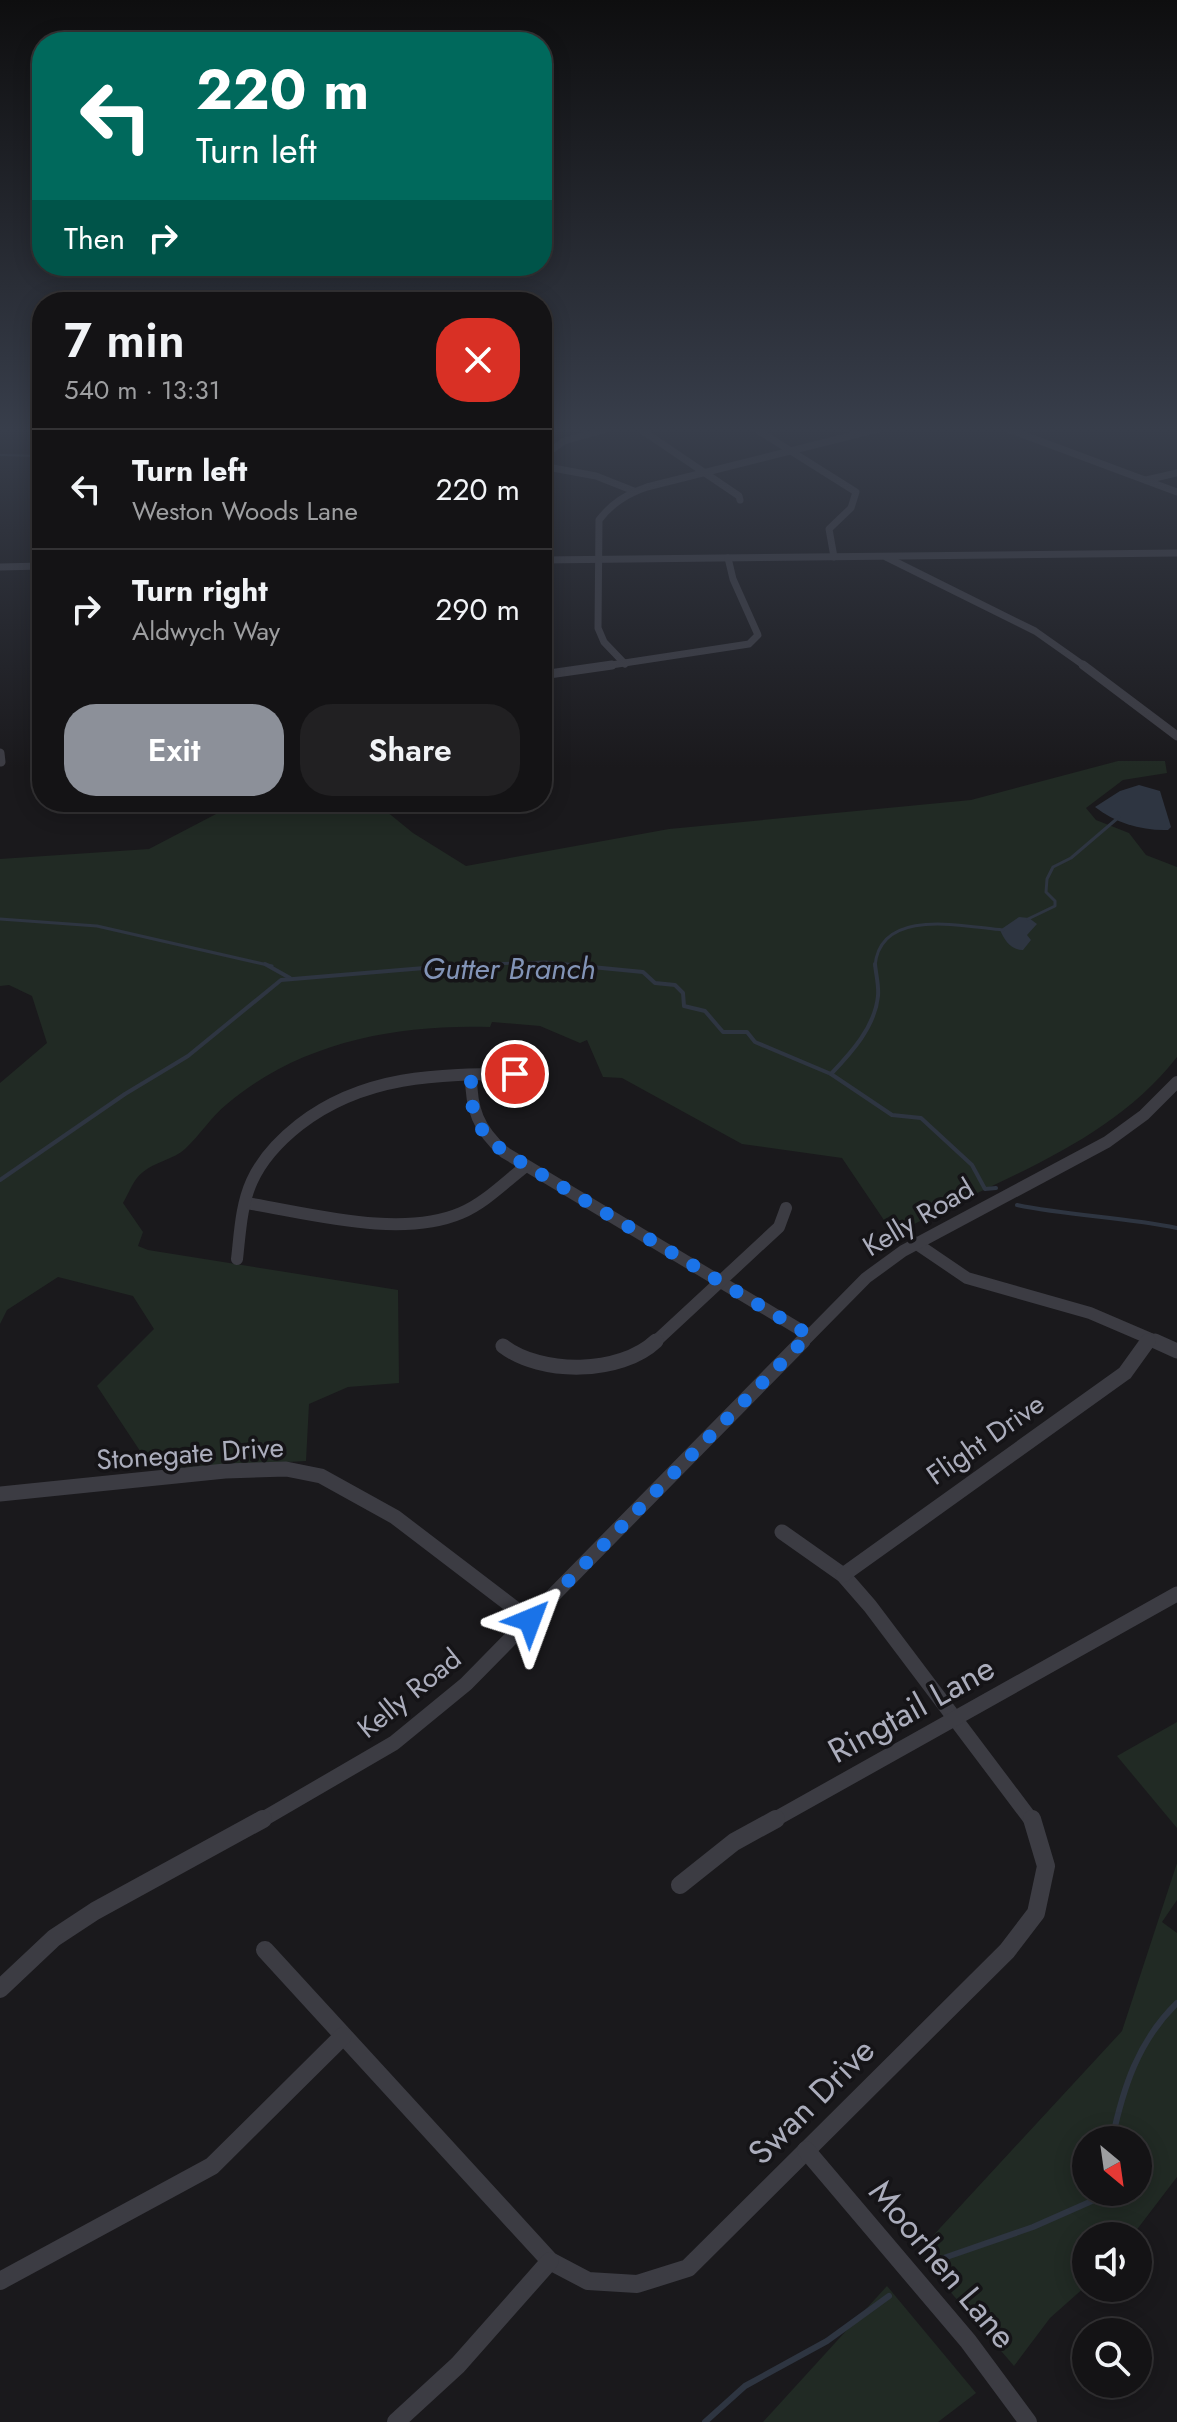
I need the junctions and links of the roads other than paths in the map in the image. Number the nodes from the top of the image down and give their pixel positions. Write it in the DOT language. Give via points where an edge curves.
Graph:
graph roads {
  1 [pos="599,542"];
  2 [pos="831,542"];
  3 [pos="1177,553"];
  4 [pos="834,557"];
  5 [pos="886,557"];
  6 [pos="728,558"];
  7 [pos="552,560"];
  8 [pos="599,560"];
  9 [pos="32,566"];
  10 [pos="0,567"];
  11 [pos="625,664"];
  12 [pos="552,674"];
  13 [pos="1176,734"];
  14 [pos="0,753"];
  15 [pos="1,762"];
  16 [pos="515,1074"];
  17 [pos="471,1075"];
  18 [pos="1177,1082"];
  19 [pos="526,1166"];
  20 [pos="246,1203"];
  21 [pos="786,1208"];
  22 [pos="914,1242"];
  23 [pos="237,1259"];
  24 [pos="721,1282"];
  25 [pos="809,1335"];
  26 [pos="1150,1339"];
  27 [pos="503,1346"];
  28 [pos="1177,1351"];
  29 [pos="0,1494"];
  30 [pos="782,1532"];
  31 [pos="843,1575"];
  32 [pos="1177,1594"];
  33 [pos="530,1620"];
  34 [pos="957,1717"];
  35 [pos="680,1885"];
  36 [pos="265,1950"];
  37 [pos="0,1989"];
  38 [pos="343,2036"];
  39 [pos="806,2150"];
  40 [pos="550,2261"];
  41 [pos="0,2281"];
  42 [pos="396,2422"];
  43 [pos="1028,2422"];
  1 -- 8 [label="street"];
  2 -- 4 [label="street"];
  3 -- 5 [label="street"];
  4 -- 5 [label="street"];
  4 -- 6 [label="street"];
  5 -- 13 [label="street" via="1035,631"];
  6 -- 8 [label="street"];
  6 -- 11 [label="street" via="756,630 755,641"];
  7 -- 8 [label="street"];
  8 -- 11 [label="street" via="598,628"];
  9 -- 10 [label="street"];
  11 -- 12 [label="street"];
  14 -- 15 [label="street"];
  16 -- 17 [label="street"];
  17 -- 19 [label="street" via="471,1106 482,1133"];
  17 -- 20 [label="street" via="422,1076 377,1086 331,1105 288,1134 257,1171"];
  18 -- 22 [label="street, Kelly Road" via="1148,1113 1095,1150"];
  19 -- 20 [label="street" via="460,1214 423,1224"];
  19 -- 24 [label="street"];
  20 -- 23 [label="street"];
  21 -- 24 [label="street" via="779,1227"];
  22 -- 25 [label="street, Kelly Road" via="866,1278"];
  22 -- 26 [label="street" via="967,1278 1090,1313"];
  24 -- 25 [label="street"];
  24 -- 27 [label="street" via="647,1350 614,1365 579,1367 519,1358"];
  25 -- 33 [label="street, Kelly Road"];
  26 -- 28 [label="street"];
  26 -- 31 [label="street, Flight Drive" via="1125,1373"];
  29 -- 33 [label="street, Stonegate Drive" via="260,1468 305,1472 368,1498"];
  30 -- 31 [label="street, Swan Drive"];
  31 -- 34 [label="street, Swan Drive"];
  32 -- 34 [label="street, Ringtail Lane"];
  33 -- 37 [label="street, Kelly Road" via="466,1684 394,1743 95,1911 54,1938"];
  34 -- 35 [label="street, Ringtail Lane" via="734,1842"];
  34 -- 39 [label="street, Swan Drive" via="1031,1816 1046,1866 1036,1913 1007,1951"];
  36 -- 38 [label="street, Swan Drive"];
  38 -- 40 [label="street, Swan Drive"];
  38 -- 41 [label="street" via="212,2166"];
  39 -- 40 [label="street, Swan Drive" via="688,2268 625,2284 588,2281"];
  39 -- 43 [label="street, Moorhen Lane" via="968,2341"];
  40 -- 42 [label="street" via="443,2382"];
}
